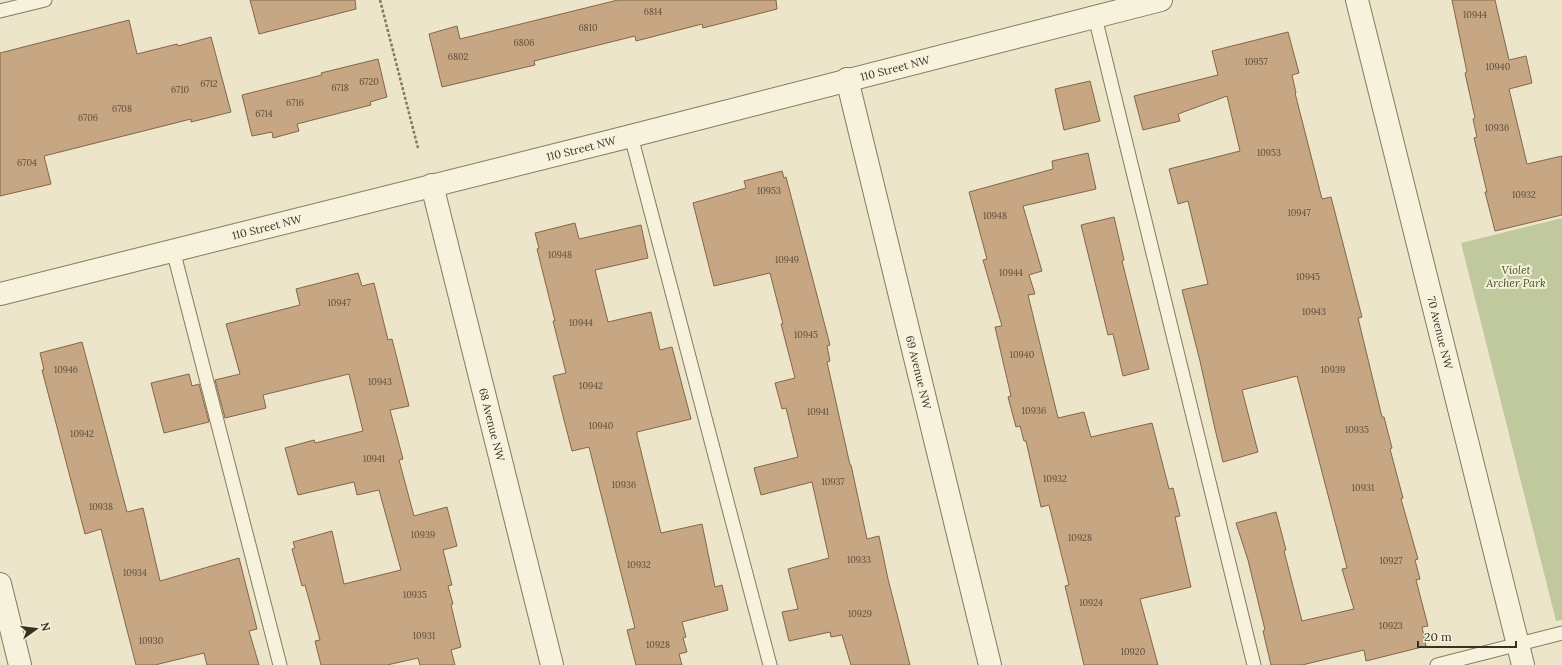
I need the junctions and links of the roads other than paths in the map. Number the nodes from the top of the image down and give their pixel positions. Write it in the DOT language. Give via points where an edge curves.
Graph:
graph roads {
  1 [pos="45,0"];
  2 [pos="1161,0"];
  3 [pos="1357,0"];
  4 [pos="0,11"];
  5 [pos="1095,17"];
  6 [pos="847,79"];
  7 [pos="631,136"];
  8 [pos="432,185"];
  9 [pos="173,250"];
  10 [pos="0,294"];
  11 [pos="0,584"];
  12 [pos="1562,633"];
  13 [pos="1518,644"];
  14 [pos="20,665"];
  15 [pos="280,665"];
  16 [pos="552,665"];
  17 [pos="770,665"];
  18 [pos="990,665"];
  19 [pos="1254,665"];
  20 [pos="1437,665"];
  21 [pos="1523,665"];
  1 -- 4 [label="lane"];
  2 -- 5 [label="street, 110 Street NW"];
  3 -- 13 [label="street, 70 Avenue NW"];
  5 -- 6 [label="street, 110 Street NW"];
  5 -- 19 [label="lane"];
  6 -- 7 [label="street, 110 Street NW"];
  6 -- 18 [label="street, 69 Avenue NW"];
  7 -- 8 [label="street, 110 Street NW"];
  7 -- 17 [label="lane"];
  8 -- 9 [label="street, 110 Street NW"];
  8 -- 16 [label="street, 68 Avenue NW"];
  9 -- 10 [label="street, 110 Street NW"];
  9 -- 15 [label="lane"];
  11 -- 14 [label="street"];
  12 -- 13 [label="lane"];
  13 -- 20 [label="lane"];
  13 -- 21 [label="street, 70 Avenue NW"];
}
